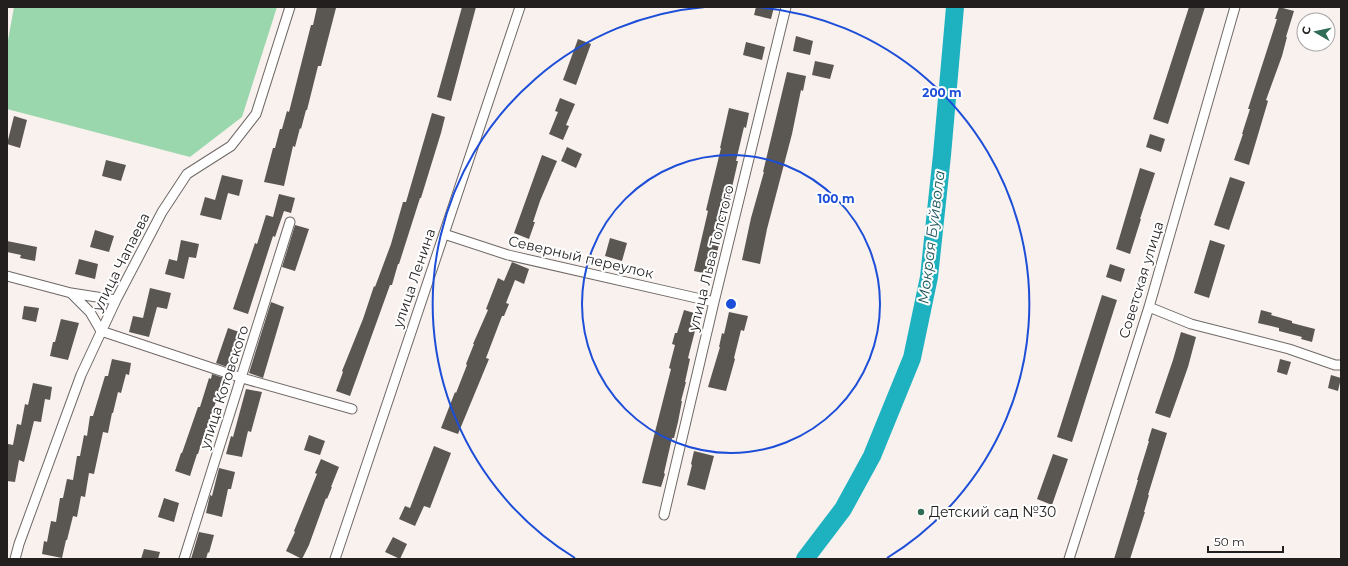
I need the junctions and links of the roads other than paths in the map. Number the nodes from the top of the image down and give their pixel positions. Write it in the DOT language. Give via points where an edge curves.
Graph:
graph roads {
  1 [pos="290,7"];
  2 [pos="520,7"];
  3 [pos="786,7"];
  4 [pos="1235,7"];
  5 [pos="290,222"];
  6 [pos="444,234"];
  7 [pos="7,276"];
  8 [pos="71,293"];
  9 [pos="116,300"];
  10 [pos="714,302"];
  11 [pos="1149,307"];
  12 [pos="101,331"];
  13 [pos="1341,365"];
  14 [pos="242,378"];
  15 [pos="352,409"];
  16 [pos="664,515"];
  17 [pos="15,559"];
  18 [pos="184,559"];
  19 [pos="335,559"];
  20 [pos="1069,559"];
  1 -- 9 [label="street, улица Чапаева" via="256,114 231,146 187,174 162,212"];
  2 -- 6 [label="street, улица Ленина"];
  3 -- 10 [label="street, улица Льва Толстого"];
  4 -- 11 [label="street, Советская улица"];
  5 -- 14 [label="street, улица Котовского"];
  6 -- 10 [label="street, Северный переулок" via="508,255"];
  6 -- 19 [label="street, улица Ленина"];
  7 -- 8 [label="street"];
  8 -- 9 [label="street"];
  8 -- 12 [label="street" via="90,312"];
  9 -- 12 [label="street, улица Чапаева"];
  10 -- 16 [label="street, улица Льва Толстого"];
  11 -- 13 [label="street" via="1191,324"];
  11 -- 20 [label="street, Советская улица"];
  12 -- 14 [label="street"];
  12 -- 17 [label="street, улица Чапаева" via="81,375"];
  14 -- 15 [label="street"];
  14 -- 18 [label="street, улица Котовского"];
}
